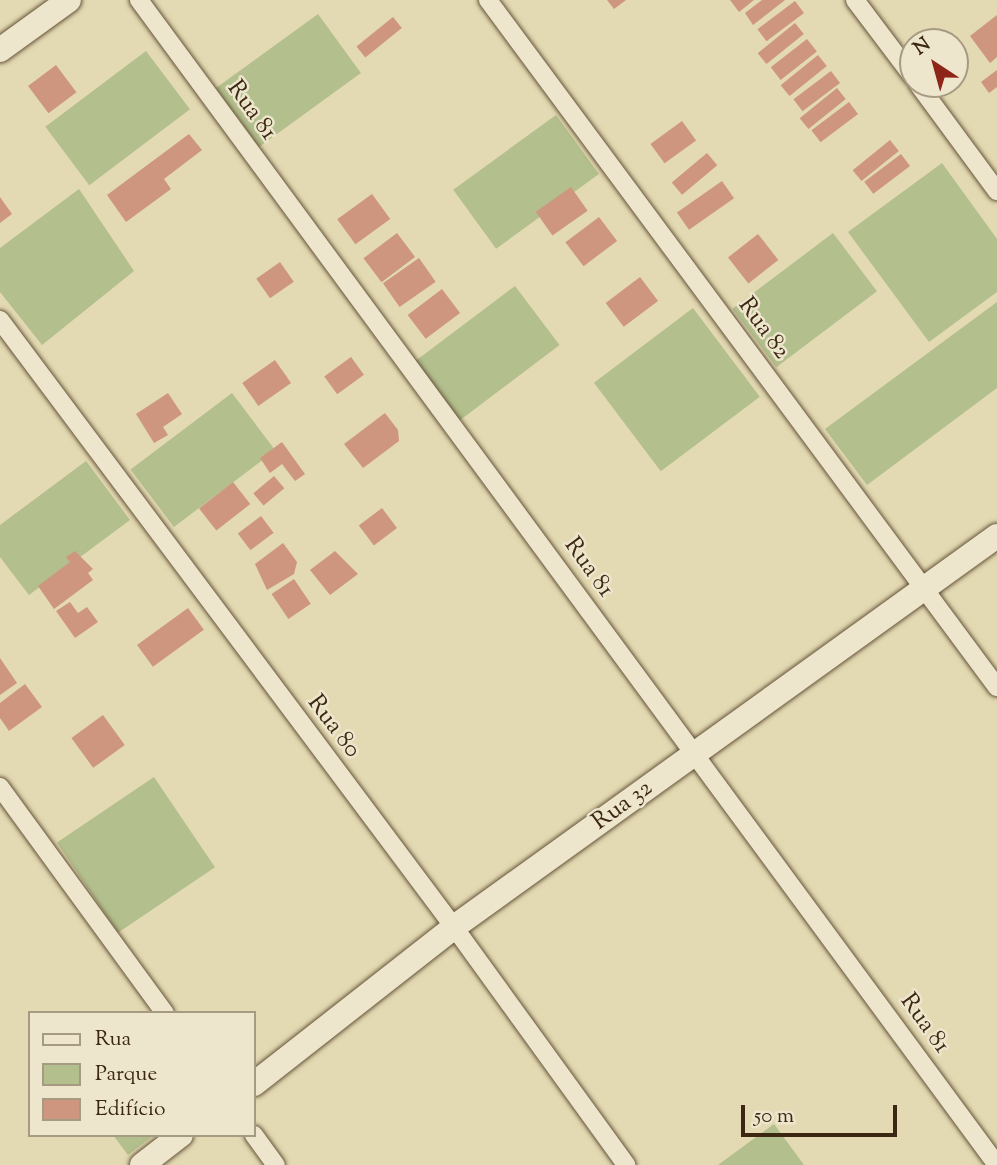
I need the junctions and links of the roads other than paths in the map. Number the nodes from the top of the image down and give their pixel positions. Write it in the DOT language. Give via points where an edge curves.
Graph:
graph roads {
  1 [pos="69,0"];
  2 [pos="139,0"];
  3 [pos="488,0"];
  4 [pos="855,0"];
  5 [pos="0,50"];
  6 [pos="899,58"];
  7 [pos="928,98"];
  8 [pos="997,191"];
  9 [pos="0,320"];
  10 [pos="997,536"];
  11 [pos="923,588"];
  12 [pos="997,687"];
  13 [pos="694,754"];
  14 [pos="0,787"];
  15 [pos="454,927"];
  16 [pos="163,1011"];
  17 [pos="256,1082"];
  18 [pos="178,1137"];
  19 [pos="255,1137"];
  20 [pos="142,1165"];
  21 [pos="276,1165"];
  22 [pos="625,1165"];
  23 [pos="997,1165"];
  1 -- 5 [label="main road"];
  2 -- 13 [label="street, Rua 81"];
  3 -- 11 [label="street, Rua 82"];
  4 -- 6 [label="street"];
  7 -- 8 [label="street"];
  9 -- 15 [label="street, Rua 80"];
  10 -- 11 [label="main road, Rua 32"];
  11 -- 12 [label="street, Rua 82"];
  11 -- 13 [label="main road, Rua 32"];
  13 -- 15 [label="main road, Rua 32"];
  13 -- 23 [label="street, Rua 81"];
  14 -- 16 [label="street"];
  15 -- 17 [label="main road, Rua 32"];
  15 -- 22 [label="street, Rua 80"];
  18 -- 20 [label="main road"];
  19 -- 21 [label="street"];
}
